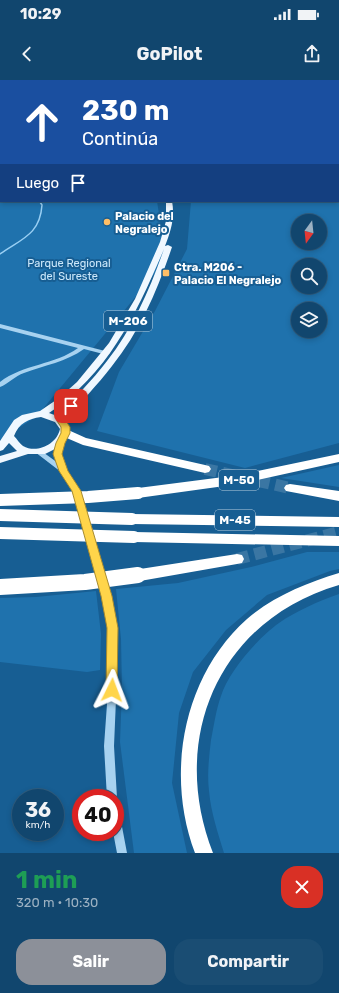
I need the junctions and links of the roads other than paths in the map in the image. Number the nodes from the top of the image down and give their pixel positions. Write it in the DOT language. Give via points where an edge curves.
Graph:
graph roads {
  1 [pos="169,202"];
  2 [pos="176,202"];
  3 [pos="0,326"];
  4 [pos="82,347"];
  5 [pos="106,354"];
  6 [pos="0,385"];
  7 [pos="42,414"];
  8 [pos="62,421"];
  9 [pos="9,437"];
  10 [pos="63,438"];
  11 [pos="0,448"];
  12 [pos="27,451"];
  13 [pos="38,452"];
  14 [pos="339,458"];
  15 [pos="0,460"];
  16 [pos="205,469"];
  17 [pos="64,471"];
  18 [pos="290,488"];
  19 [pos="339,496"];
  20 [pos="0,500"];
  21 [pos="0,515"];
  22 [pos="339,522"];
  23 [pos="0,533"];
  24 [pos="339,541"];
  25 [pos="237,559"];
  26 [pos="339,579"];
  27 [pos="0,587"];
  28 [pos="111,789"];
  29 [pos="120,841"];
  30 [pos="122,853"];
  31 [pos="204,853"];
  1 -- 5 [label="main road, M-206" via="168,225 149,280 132,315"];
  2 -- 8 [label="main road, M-206" via="175,225 160,272 138,320 116,356 71,406"];
  3 -- 4 [label="street"];
  4 -- 5 [label="street"];
  4 -- 6 [label="street" via="74,356 20,371"];
  5 -- 7 [label="main road, M-206" via="86,378"];
  7 -- 8 [label="main road" via="54,416"];
  7 -- 9 [label="main road, M-206" via="19,420"];
  8 -- 10 [label="main road" via="66,427"];
  9 -- 11 [label="main road, M-206"];
  9 -- 12 [label="main road" via="13,445"];
  10 -- 13 [label="main road" via="50,449"];
  10 -- 16 [label="highway"];
  10 -- 17 [label="street" via="58,454"];
  12 -- 13 [label="main road"];
  12 -- 15 [label="main road"];
  13 -- 17 [label="street"];
  14 -- 20 [label="highway, M-50, bridge" via="268,475 213,484 88,497"];
  17 -- 28 [label="street" via="76,491 86,520 112,628 108,746"];
  18 -- 19 [label="highway"];
  21 -- 22 [label="highway, M-45, bridge"];
  23 -- 24 [label="highway, M-45, bridge"];
  25 -- 27 [label="highway, bridge" via="85,582"];
  26 -- 31 [label="highway" via="310,588 276,605 234,641 210,677 200,699 192,729 188,762 195,827"];
  29 -- 30 [label="street"];
}
